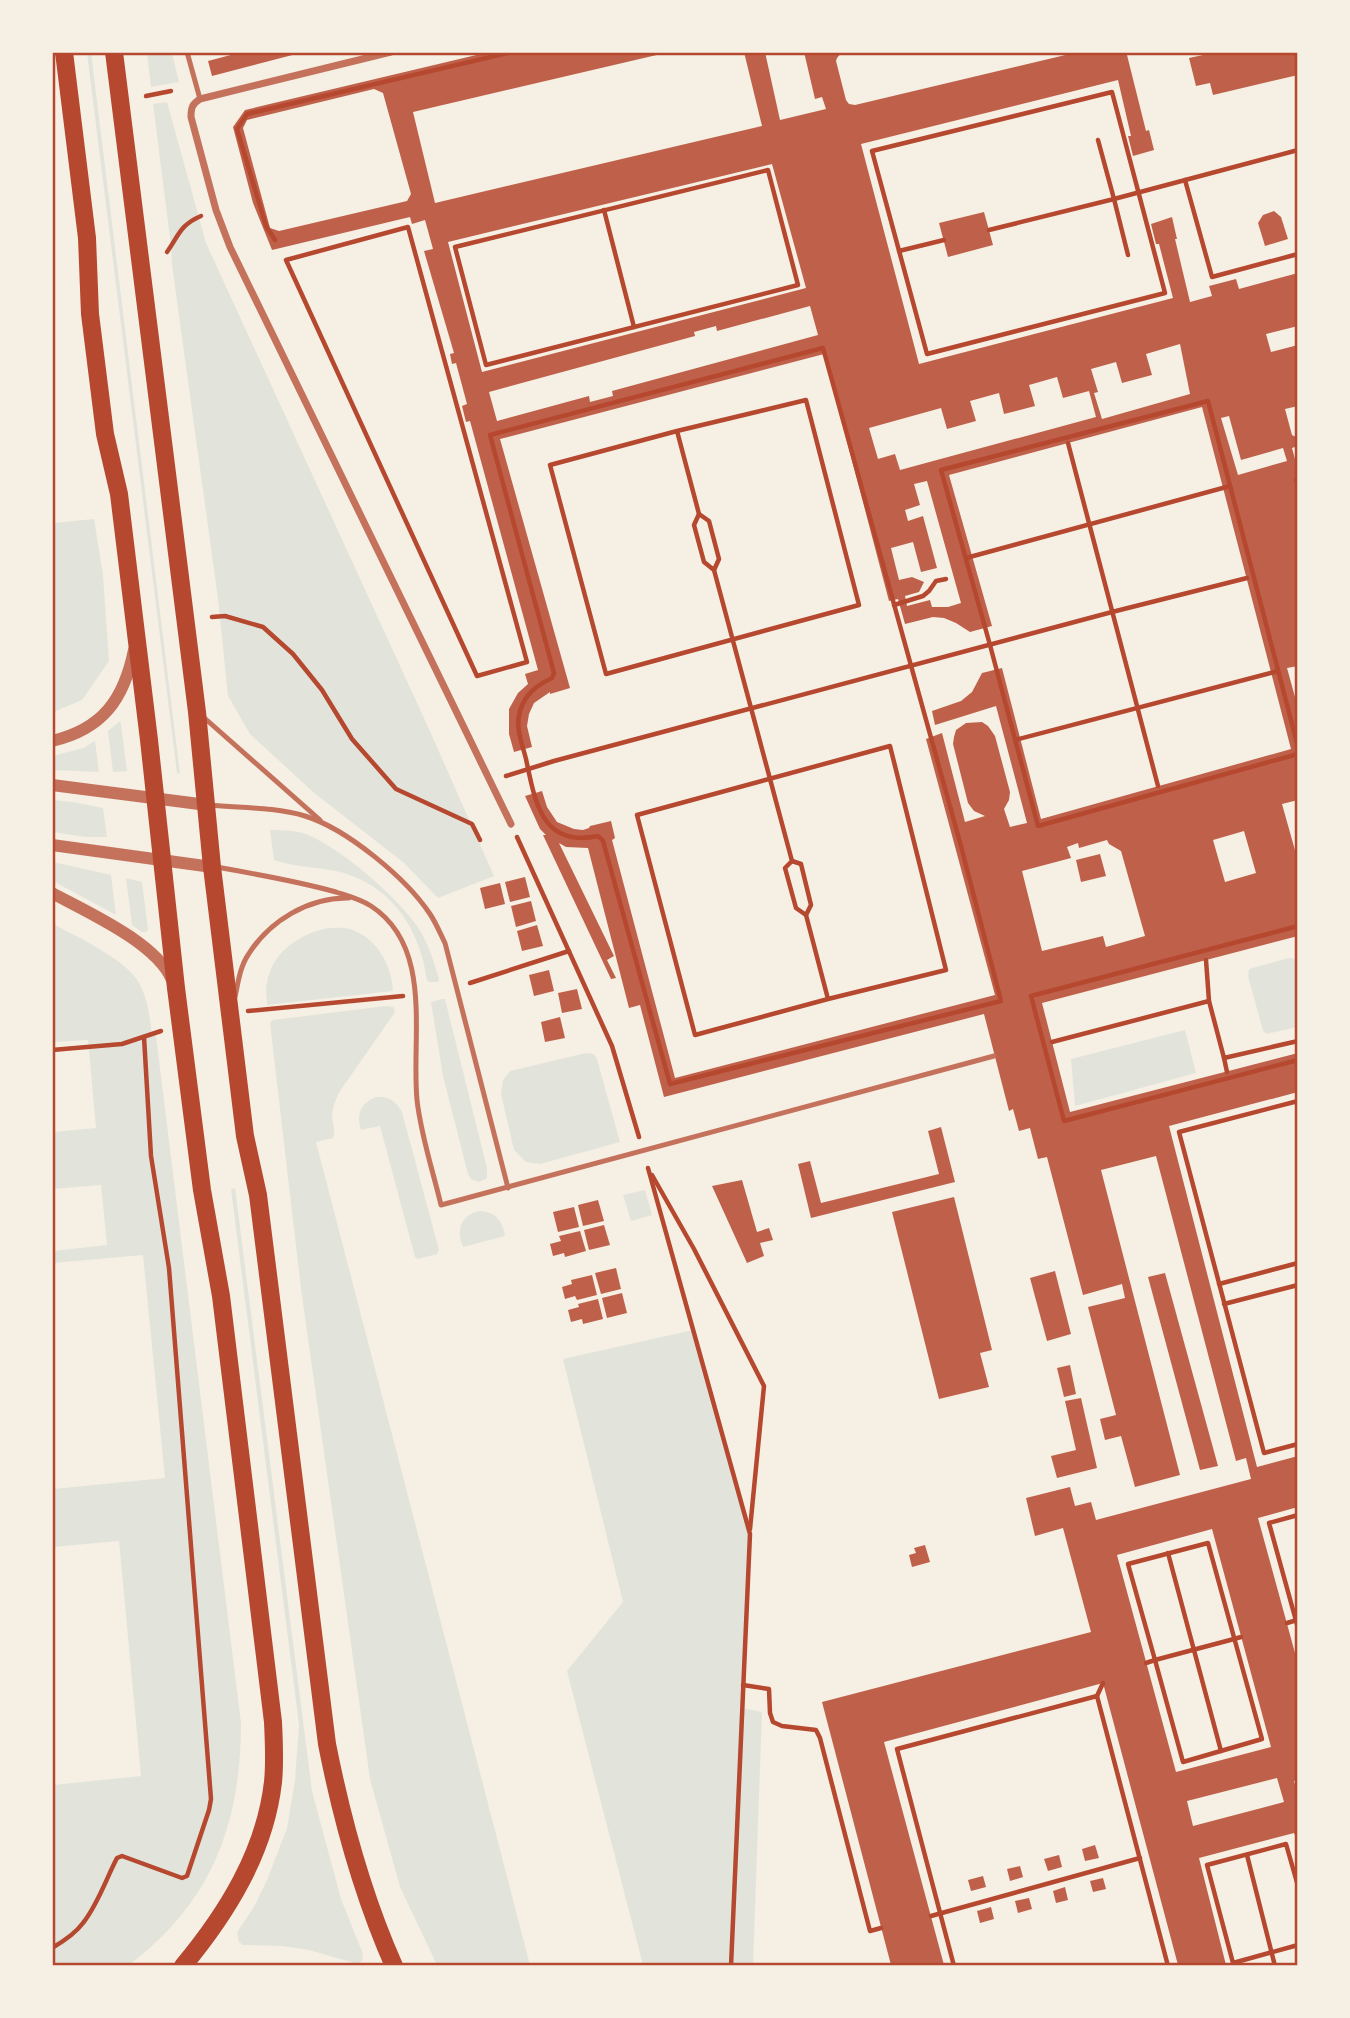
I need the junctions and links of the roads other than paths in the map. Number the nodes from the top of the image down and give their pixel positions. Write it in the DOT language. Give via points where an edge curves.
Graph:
graph roads {
  1 [pos="64,52"];
  2 [pos="114,52"];
  3 [pos="187,52"];
  4 [pos="391,52"];
  5 [pos="200,99"];
  6 [pos="136,640"];
  7 [pos="197,712"];
  8 [pos="52,741"];
  9 [pos="52,785"];
  10 [pos="155,799"];
  11 [pos="207,805"];
  12 [pos="322,822"];
  13 [pos="511,824"];
  14 [pos="52,845"];
  15 [pos="162,860"];
  16 [pos="212,867"];
  17 [pos="52,893"];
  18 [pos="358,899"];
  19 [pos="176,988"];
  20 [pos="230,1013"];
  21 [pos="995,1056"];
  22 [pos="508,1188"];
  23 [pos="183,1965"];
  24 [pos="394,1965"];
  1 -- 6 [label="main road" via="87,238 90,314 105,434 119,494"];
  2 -- 7 [label="main road"];
  3 -- 5 [label="lane"];
  4 -- 5 [label="street"];
  5 -- 13 [label="street" via="194,102 191,117 230,247"];
  6 -- 8 [label="street" via="130,672 108,711 93,725"];
  6 -- 10 [label="main road"];
  7 -- 11 [label="main road"];
  7 -- 12 [label="lane"];
  9 -- 10 [label="street"];
  10 -- 11 [label="street"];
  10 -- 15 [label="main road"];
  11 -- 12 [label="lane" via="279,811"];
  11 -- 16 [label="main road"];
  12 -- 22 [label="lane" via="377,858 404,884 430,914 445,943"];
  14 -- 15 [label="street"];
  15 -- 16 [label="street"];
  15 -- 19 [label="main road"];
  16 -- 18 [label="lane"];
  16 -- 20 [label="main road"];
  17 -- 19 [label="street" via="146,948 170,974"];
  18 -- 20 [label="lane" via="315,902 272,928 246,957"];
  18 -- 22 [label="lane" via="389,922 410,959 417,1101 441,1205"];
  19 -- 23 [label="main road" via="223,1310 274,1722 273,1783 260,1836 226,1910"];
  20 -- 24 [label="main road" via="258,1195 327,1744 358,1874"];
  21 -- 22 [label="lane" via="642,1147"];
}
